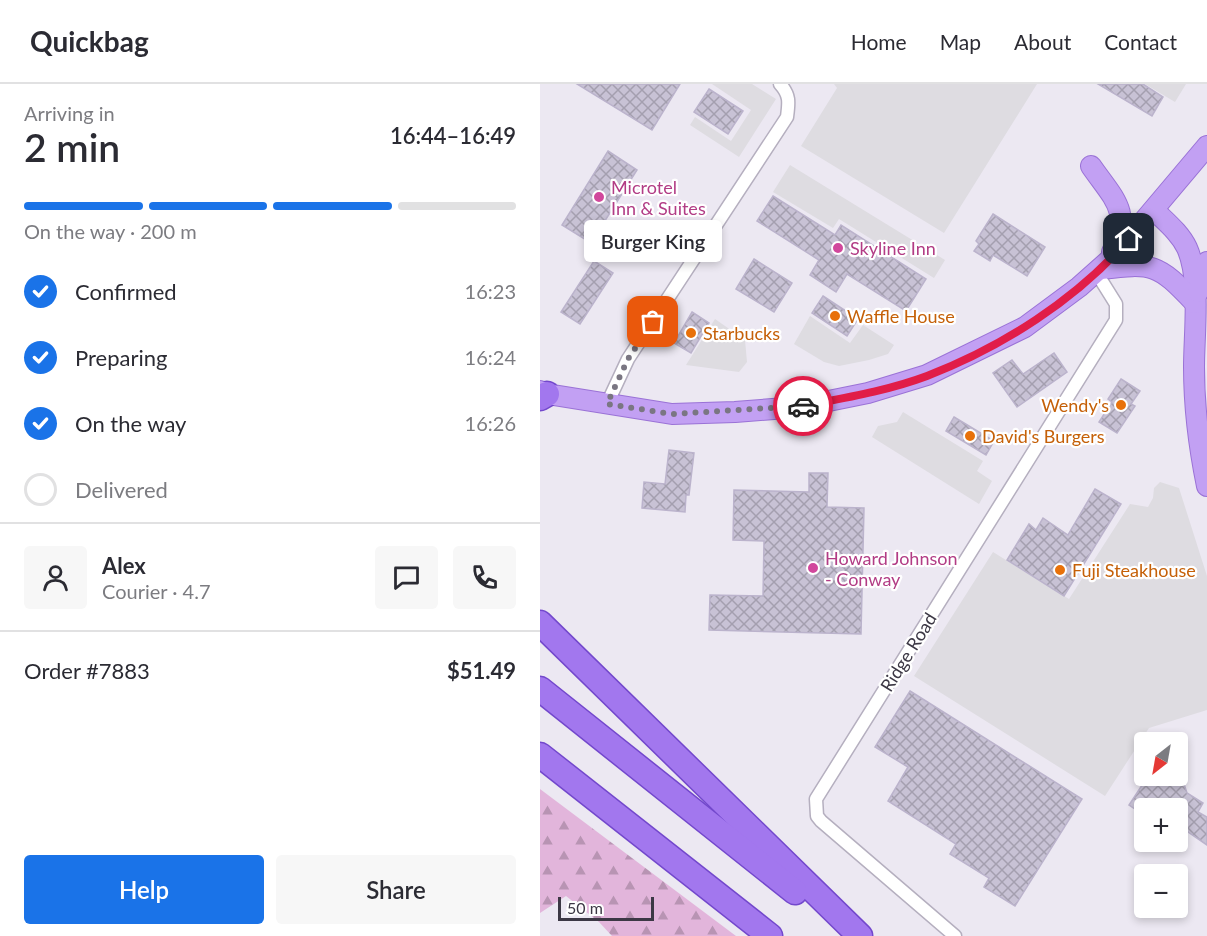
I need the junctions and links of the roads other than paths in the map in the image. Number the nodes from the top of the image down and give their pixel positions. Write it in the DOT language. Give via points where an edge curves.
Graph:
graph roads {
  1 [pos="780,84"];
  2 [pos="1207,146"];
  3 [pos="1091,166"];
  4 [pos="1154,210"];
  5 [pos="1207,262"];
  6 [pos="1098,270"];
  7 [pos="1195,303"];
  8 [pos="542,395"];
  9 [pos="607,404"];
  10 [pos="1207,486"];
  11 [pos="540,606"];
  12 [pos="540,623"];
  13 [pos="563,645"];
  14 [pos="540,689"];
  15 [pos="540,755"];
  16 [pos="770,936"];
  17 [pos="850,936"];
  18 [pos="860,936"];
  19 [pos="955,936"];
  1 -- 9 [label="street" via="788,93 787,117 628,359"];
  2 -- 4 [label="main road"];
  3 -- 6 [label="main road" via="1117,203 1122,221 1116,243"];
  4 -- 6 [label="main road"];
  4 -- 7 [label="main road" via="1188,250"];
  5 -- 7 [label="main road"];
  6 -- 7 [label="main road" via="1150,267 1165,273"];
  6 -- 9 [label="main road" via="1007,337 927,375 868,393 800,407 735,412 672,414"];
  6 -- 19 [label="street, Ridge Road" via="1116,304 1116,320 816,799 821,821"];
  7 -- 10 [label="main road" via="1197,416"];
  8 -- 9 [label="main road"];
  11 -- 13 [label="highway"];
  12 -- 13 [label="highway"];
  13 -- 18 [label="highway"];
  14 -- 17 [label="highway"];
  15 -- 16 [label="highway"];
}
